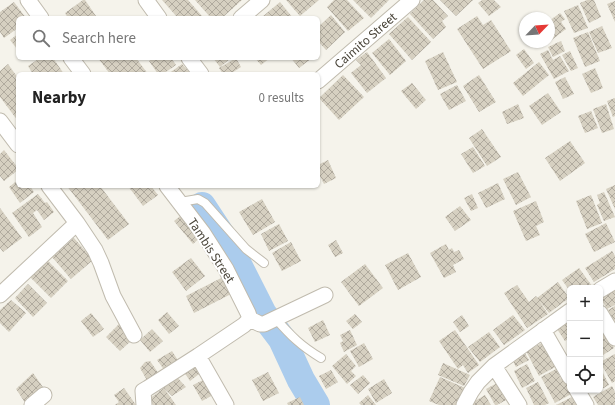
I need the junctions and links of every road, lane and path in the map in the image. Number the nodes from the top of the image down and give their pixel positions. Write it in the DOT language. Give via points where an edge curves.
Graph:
graph roads {
  1 [pos="28,0"];
  2 [pos="146,0"];
  3 [pos="262,0"];
  4 [pos="412,0"];
  5 [pos="40,16"];
  6 [pos="158,16"];
  7 [pos="243,16"];
  8 [pos="72,60"];
  9 [pos="193,60"];
  10 [pos="82,72"];
  11 [pos="200,72"];
  12 [pos="320,79"];
  13 [pos="0,121"];
  14 [pos="16,142"];
  15 [pos="51,188"];
  16 [pos="169,188"];
  17 [pos="180,202"];
  18 [pos="77,223"];
  19 [pos="264,264"];
  20 [pos="615,281"];
  21 [pos="2,287"];
  22 [pos="603,288"];
  23 [pos="325,295"];
  24 [pos="567,313"];
  25 [pos="603,318"];
  26 [pos="250,319"];
  27 [pos="276,319"];
  28 [pos="543,330"];
  29 [pos="134,334"];
  30 [pos="615,338"];
  31 [pos="198,356"];
  32 [pos="321,358"];
  33 [pos="494,366"];
  34 [pos="567,372"];
  35 [pos="579,393"];
  36 [pos="44,395"];
  37 [pos="32,405"];
  38 [pos="144,405"];
  39 [pos="226,405"];
  40 [pos="464,405"];
  41 [pos="518,405"];
  42 [pos="586,405"];
  1 -- 5 [label="street"];
  2 -- 6 [label="street"];
  3 -- 7 [label="street"];
  4 -- 12 [label="street, Caimito Street"];
  8 -- 10 [label="street"];
  9 -- 11 [label="street"];
  13 -- 14 [label="street"];
  15 -- 18 [label="street"];
  16 -- 17 [label="street, Tambis Street"];
  17 -- 19 [label="lane" via="198,199 205,203 246,249"];
  17 -- 26 [label="street, Tambis Street" via="226,269"];
  18 -- 21 [label="street"];
  18 -- 29 [label="street" via="95,250 113,296"];
  20 -- 22 [label="street"];
  23 -- 27 [label="street"];
  24 -- 28 [label="street"];
  25 -- 30 [label="street"];
  26 -- 27 [label="street" via="264,324"];
  26 -- 31 [label="street"];
  27 -- 32 [label="lane" via="299,343"];
  28 -- 33 [label="street"];
  28 -- 34 [label="street"];
  31 -- 38 [label="street" via="143,391"];
  31 -- 39 [label="street"];
  33 -- 40 [label="street" via="478,382"];
  33 -- 41 [label="street"];
  35 -- 42 [label="street"];
  36 -- 37 [label="street"];
}
